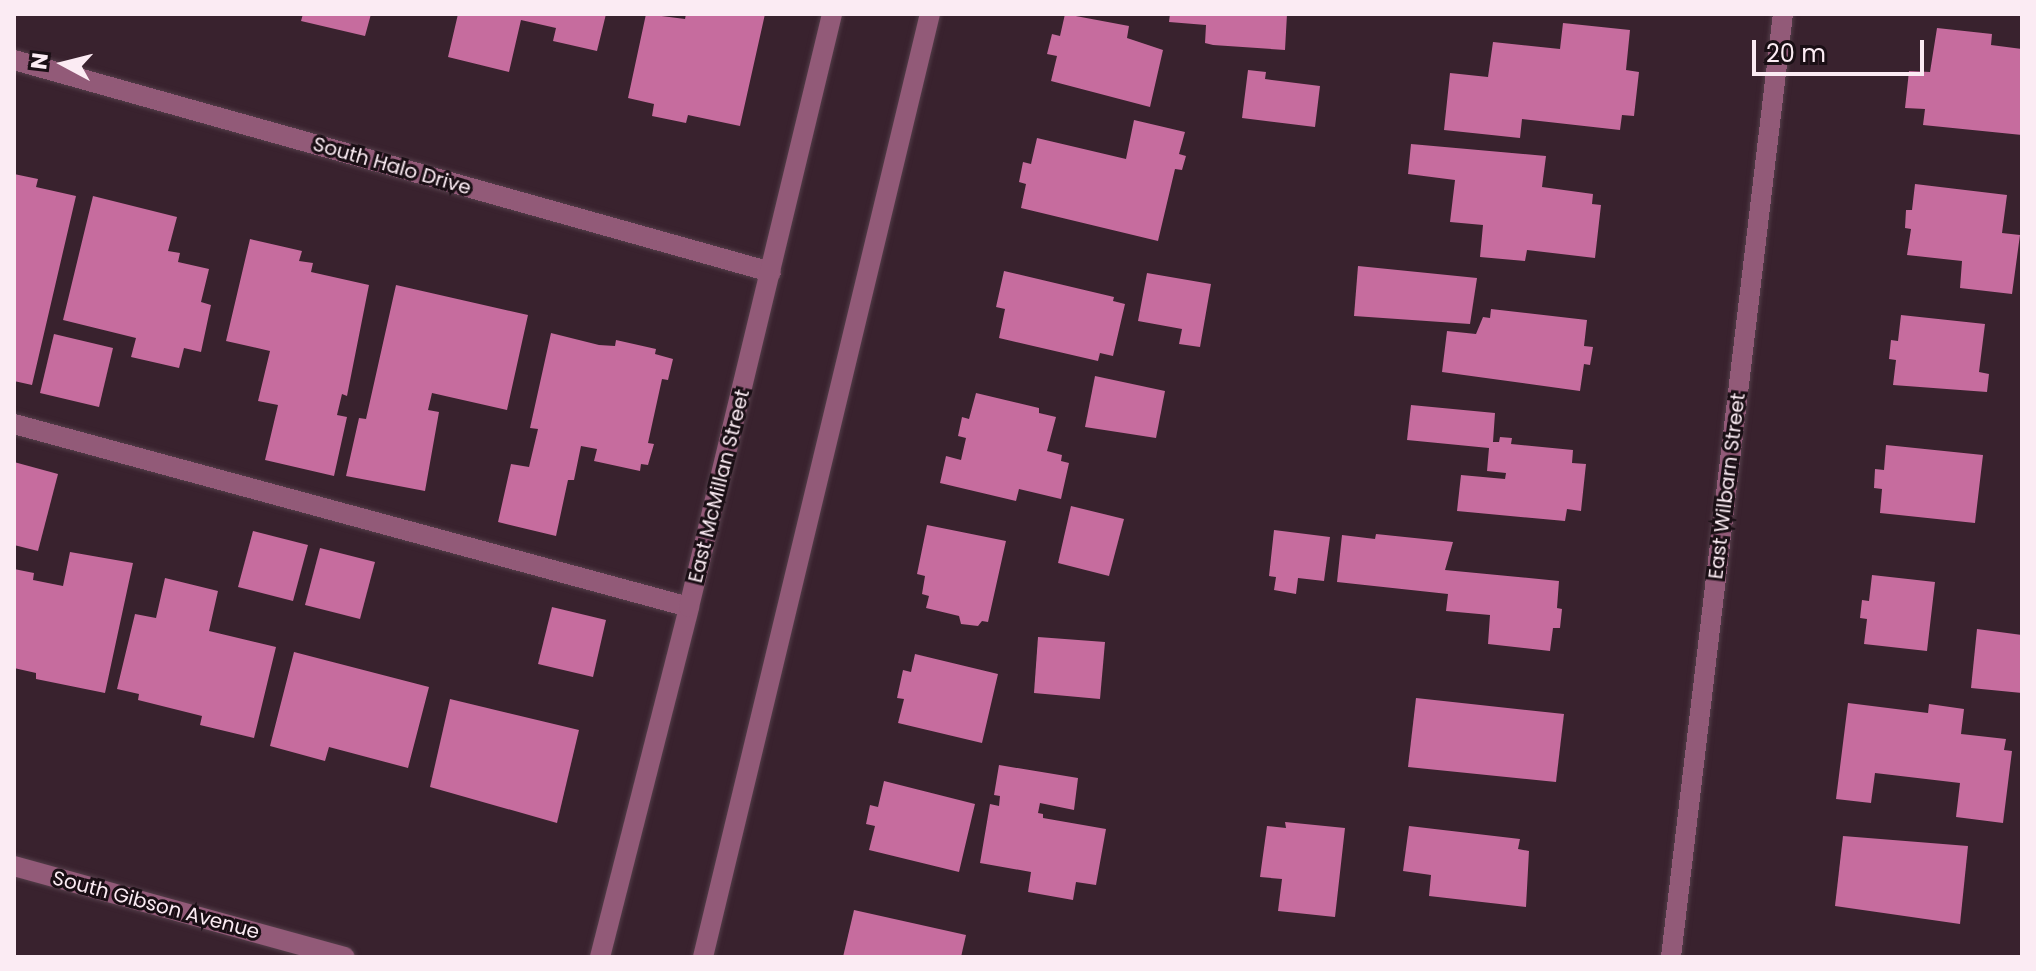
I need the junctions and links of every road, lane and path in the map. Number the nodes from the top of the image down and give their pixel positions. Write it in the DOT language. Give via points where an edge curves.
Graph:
graph roads {
  1 [pos="832,14"];
  2 [pos="930,14"];
  3 [pos="1783,14"];
  4 [pos="14,60"];
  5 [pos="771,272"];
  6 [pos="14,424"];
  7 [pos="689,607"];
  8 [pos="14,866"];
  9 [pos="345,957"];
  10 [pos="600,957"];
  11 [pos="703,957"];
  12 [pos="1671,957"];
  1 -- 5 [label="street, East McMillan Street"];
  2 -- 11 [label="street"];
  3 -- 12 [label="street, East Wilbarn Street"];
  4 -- 5 [label="street, South Halo Drive"];
  5 -- 7 [label="street, East McMillan Street"];
  6 -- 7 [label="street"];
  7 -- 10 [label="street, East McMillan Street"];
  8 -- 9 [label="street, South Gibson Avenue"];
}
